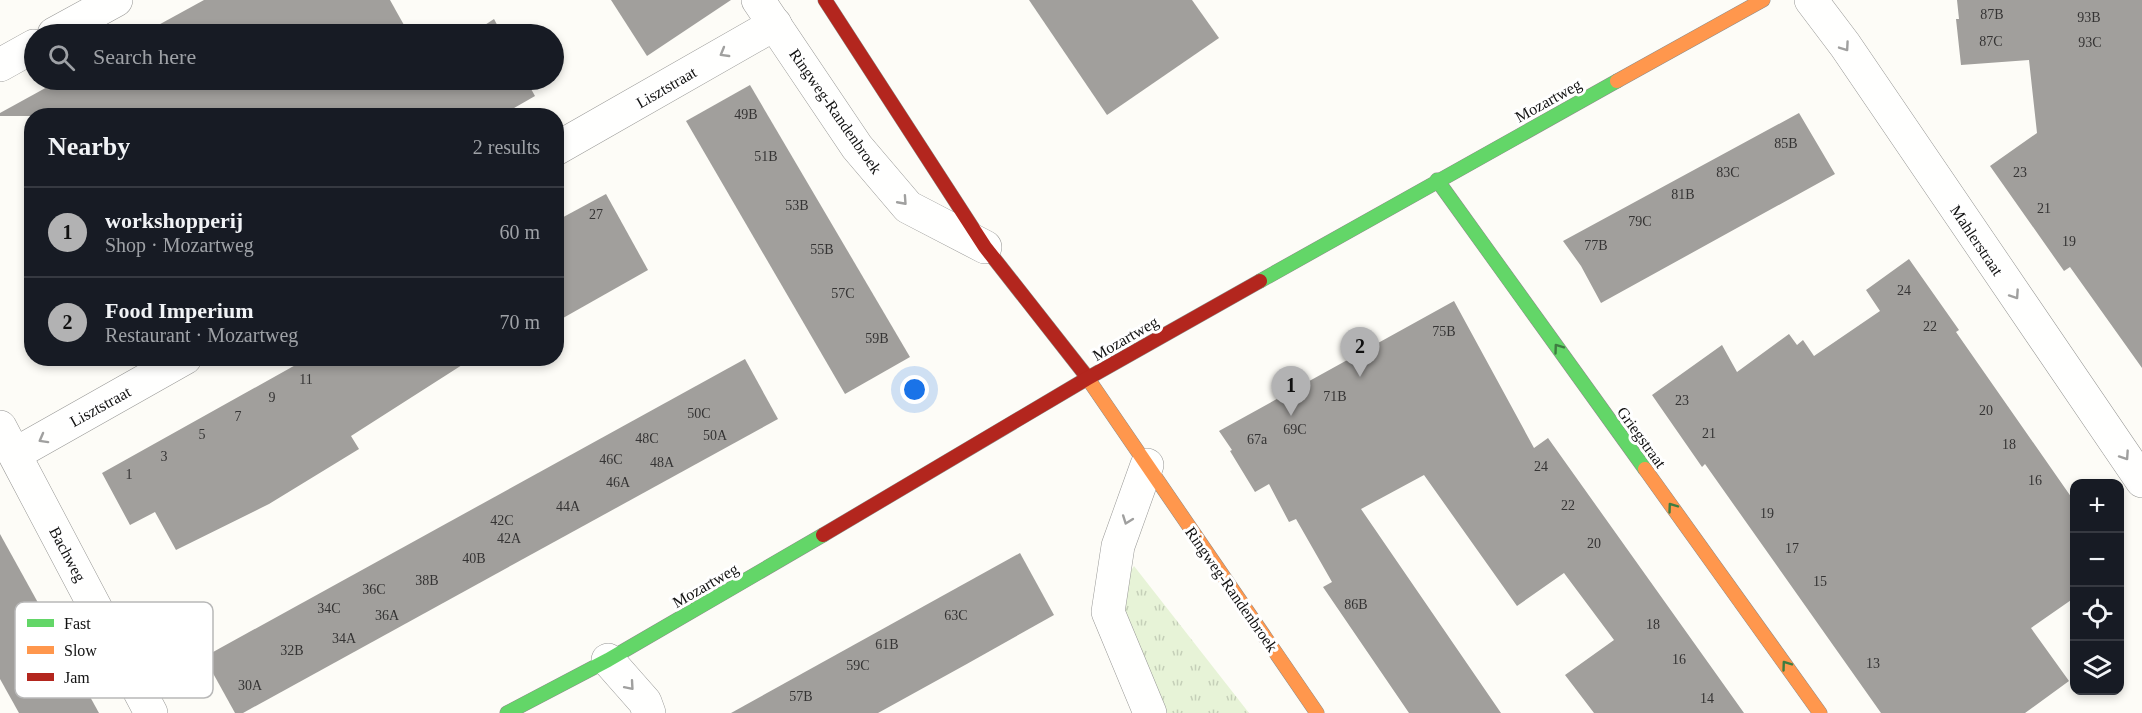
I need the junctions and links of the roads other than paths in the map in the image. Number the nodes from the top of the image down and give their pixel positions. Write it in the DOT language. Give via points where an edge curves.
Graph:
graph roads {
  1 [pos="116,0"];
  2 [pos="825,0"];
  3 [pos="1763,0"];
  4 [pos="1811,0"];
  5 [pos="767,12"];
  6 [pos="72,24"];
  7 [pos="24,52"];
  8 [pos="0,65"];
  9 [pos="564,144"];
  10 [pos="1437,180"];
  11 [pos="985,247"];
  12 [pos="168,366"];
  13 [pos="1088,378"];
  14 [pos="8,441"];
  15 [pos="1147,465"];
  16 [pos="2142,481"];
  17 [pos="93,602"];
  18 [pos="608,660"];
  19 [pos="144,698"];
  20 [pos="152,713"];
  21 [pos="507,713"];
  22 [pos="650,713"];
  23 [pos="1150,713"];
  24 [pos="1317,713"];
  25 [pos="1820,713"];
  1 -- 6 [label="street"];
  2 -- 11 [label="street, Ringweg-Randenbroek"];
  3 -- 10 [label="street, Mozartweg"];
  4 -- 16 [label="street, Mahlerstraat, one-way"];
  5 -- 9 [label="street, Lisztstraat, one-way"];
  5 -- 11 [label="street, Ringweg-Randenbroek, one-way" via="857,147 908,207"];
  7 -- 8 [label="street"];
  10 -- 13 [label="street, Mozartweg"];
  25 -- 10 [label="street, Griegstraat, one-way"];
  11 -- 13 [label="street, Ringweg-Randenbroek"];
  12 -- 14 [label="street, Lisztstraat, one-way"];
  13 -- 15 [label="street, Ringweg-Randenbroek"];
  13 -- 18 [label="street, Mozartweg"];
  14 -- 17 [label="street, Bachweg"];
  15 -- 23 [label="street, one-way" via="1118,546 1108,612"];
  15 -- 24 [label="street, Ringweg-Randenbroek"];
  18 -- 21 [label="street, Mozartweg"];
  18 -- 22 [label="street, one-way"];
  19 -- 20 [label="street, Bachweg"];
}
